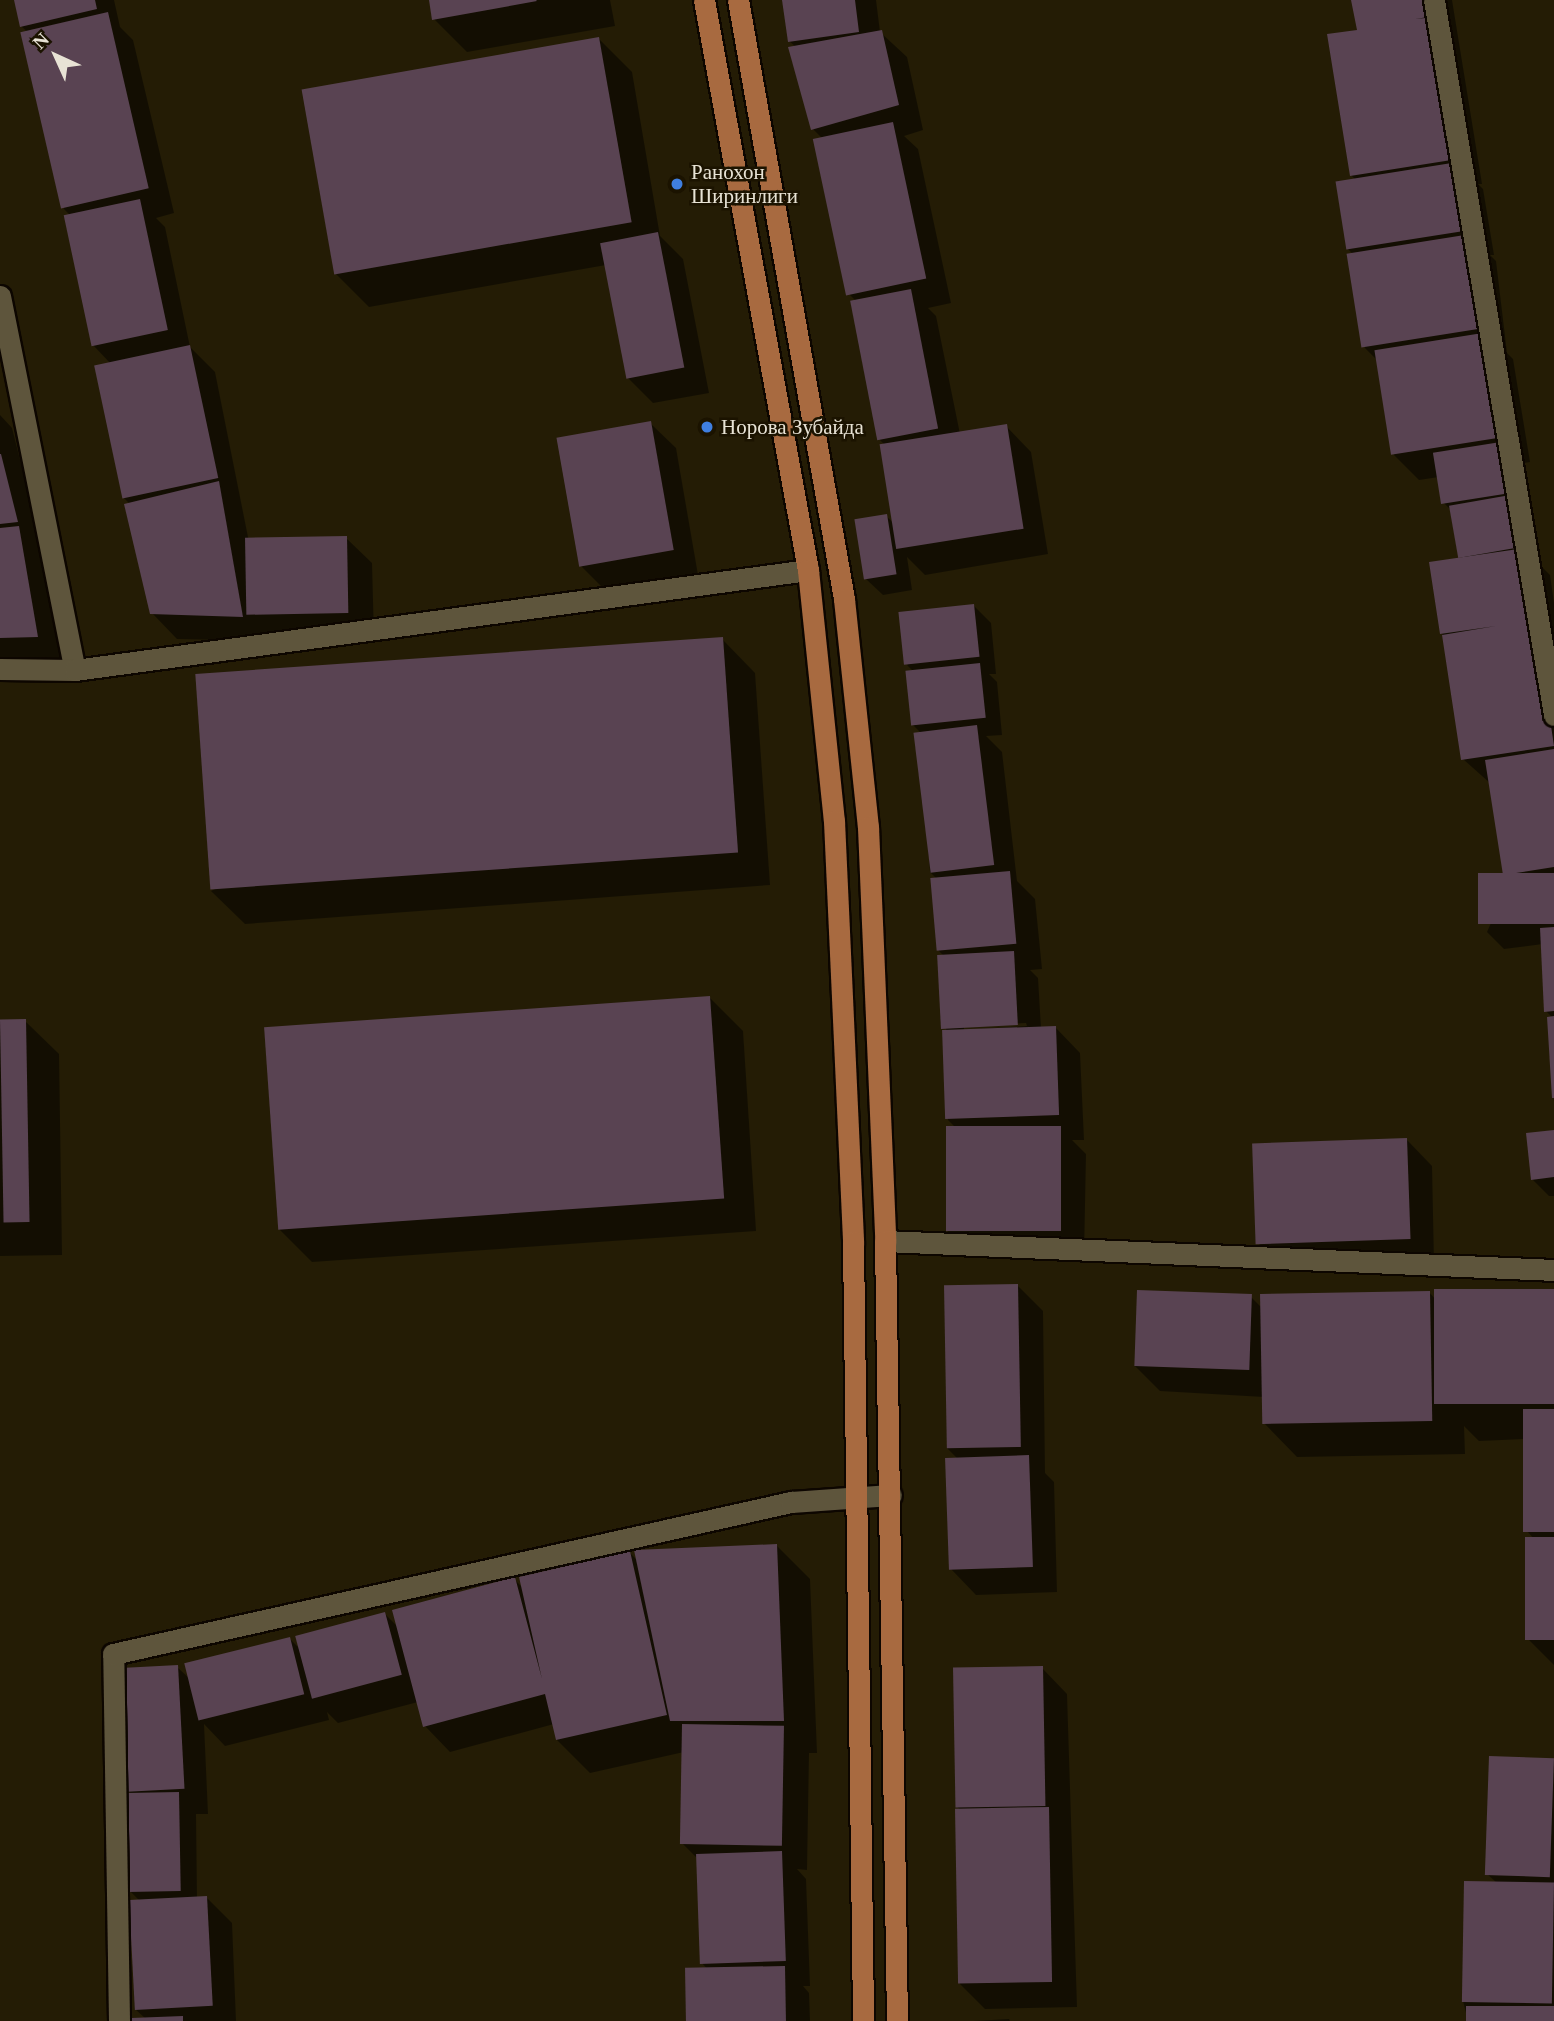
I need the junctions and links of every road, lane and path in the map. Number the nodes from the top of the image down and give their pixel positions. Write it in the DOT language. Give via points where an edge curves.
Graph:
graph roads {
  1 [pos="704,0"];
  2 [pos="738,0"];
  3 [pos="1434,0"];
  4 [pos="0,296"];
  5 [pos="808,570"];
  6 [pos="0,669"];
  7 [pos="75,670"];
  8 [pos="1554,715"];
  9 [pos="886,1241"];
  10 [pos="1554,1270"];
  11 [pos="891,1495"];
  12 [pos="858,1497"];
  13 [pos="119,2021"];
  14 [pos="863,2021"];
  15 [pos="897,2021"];
  1 -- 5 [label="main road"];
  2 -- 9 [label="main road" via="844,599 868,827"];
  3 -- 8 [label="street"];
  4 -- 7 [label="street"];
  5 -- 7 [label="street"];
  5 -- 12 [label="main road" via="834,821 848,1074"];
  6 -- 7 [label="street"];
  9 -- 10 [label="street"];
  9 -- 11 [label="main road"];
  11 -- 12 [label="street"];
  11 -- 15 [label="main road"];
  12 -- 13 [label="street" via="791,1502 113,1654"];
  12 -- 14 [label="main road"];
}
